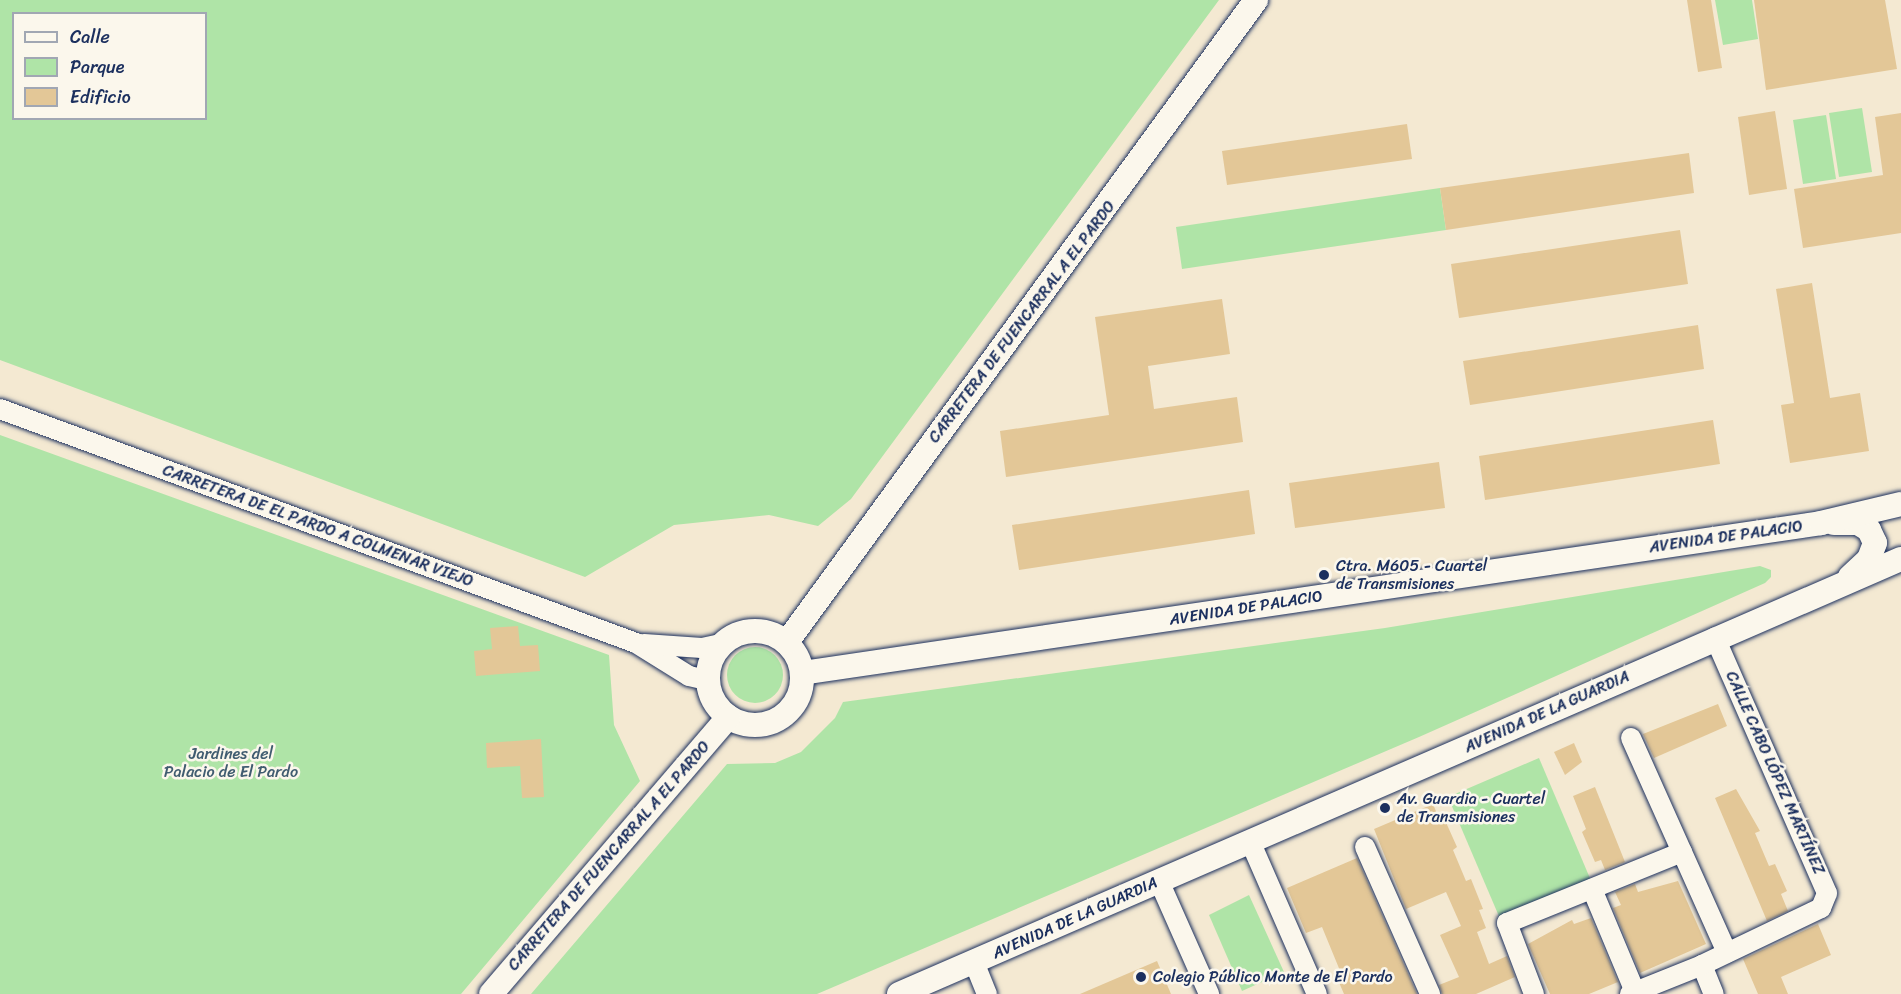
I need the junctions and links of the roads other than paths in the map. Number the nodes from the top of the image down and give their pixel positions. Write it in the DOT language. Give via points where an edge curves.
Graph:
graph roads {
  1 [pos="1256,0"];
  2 [pos="0,409"];
  3 [pos="1901,504"];
  4 [pos="1821,523"];
  5 [pos="1901,559"];
  6 [pos="1844,582"];
  7 [pos="1715,638"];
  8 [pos="787,642"];
  9 [pos="636,643"];
  10 [pos="721,644"];
  11 [pos="802,674"];
  12 [pos="707,680"];
  13 [pos="728,717"];
  14 [pos="1632,738"];
  15 [pos="1251,841"];
  16 [pos="1365,847"];
  17 [pos="1682,852"];
  18 [pos="1159,881"];
  19 [pos="1592,889"];
  20 [pos="1726,953"];
  21 [pos="974,962"];
  22 [pos="1702,965"];
  23 [pos="1633,993"];
  24 [pos="490,994"];
  25 [pos="899,994"];
  26 [pos="987,994"];
  27 [pos="1209,994"];
  28 [pos="1317,994"];
  29 [pos="1430,994"];
  30 [pos="1534,994"];
  31 [pos="1714,994"];
  1 -- 8 [label="street, CARRETERA DE FUENCARRAL A EL PARDO"];
  2 -- 9 [label="street, CARRETERA DE EL PARDO A COLMENAR VIEJO"];
  3 -- 4 [label="street, AVENIDA DE PALACIO"];
  4 -- 6 [label="street, AVENIDA DE LA GUARDIA" via="1858,523 1869,530 1875,543 1869,559"];
  4 -- 11 [label="street, AVENIDA DE PALACIO"];
  5 -- 6 [label="street, AVENIDA DE LA GUARDIA"];
  6 -- 7 [label="street, AVENIDA DE LA GUARDIA"];
  7 -- 15 [label="street, AVENIDA DE LA GUARDIA"];
  7 -- 20 [label="street, CALLE CABO LÓPEZ MARTÍNEZ" via="1827,893 1821,908"];
  8 -- 10 [label="street" via="754,630 732,636"];
  8 -- 11 [label="street" via="798,657"];
  9 -- 10 [label="street" via="672,648"];
  9 -- 12 [label="street" via="689,676"];
  10 -- 12 [label="street" via="712,657"];
  11 -- 13 [label="street" via="795,703 781,717 757,725"];
  12 -- 13 [label="street" via="713,701"];
  13 -- 24 [label="street, CARRETERA DE FUENCARRAL A EL PARDO"];
  14 -- 17 [label="street"];
  15 -- 18 [label="street, AVENIDA DE LA GUARDIA"];
  15 -- 28 [label="street"];
  16 -- 29 [label="street"];
  17 -- 19 [label="street"];
  17 -- 20 [label="street"];
  18 -- 21 [label="street, AVENIDA DE LA GUARDIA"];
  18 -- 27 [label="street"];
  19 -- 23 [label="street"];
  19 -- 30 [label="street" via="1507,923"];
  20 -- 22 [label="street"];
  21 -- 25 [label="street, AVENIDA DE LA GUARDIA"];
  21 -- 26 [label="street"];
  22 -- 23 [label="street"];
  22 -- 31 [label="street"];
}
